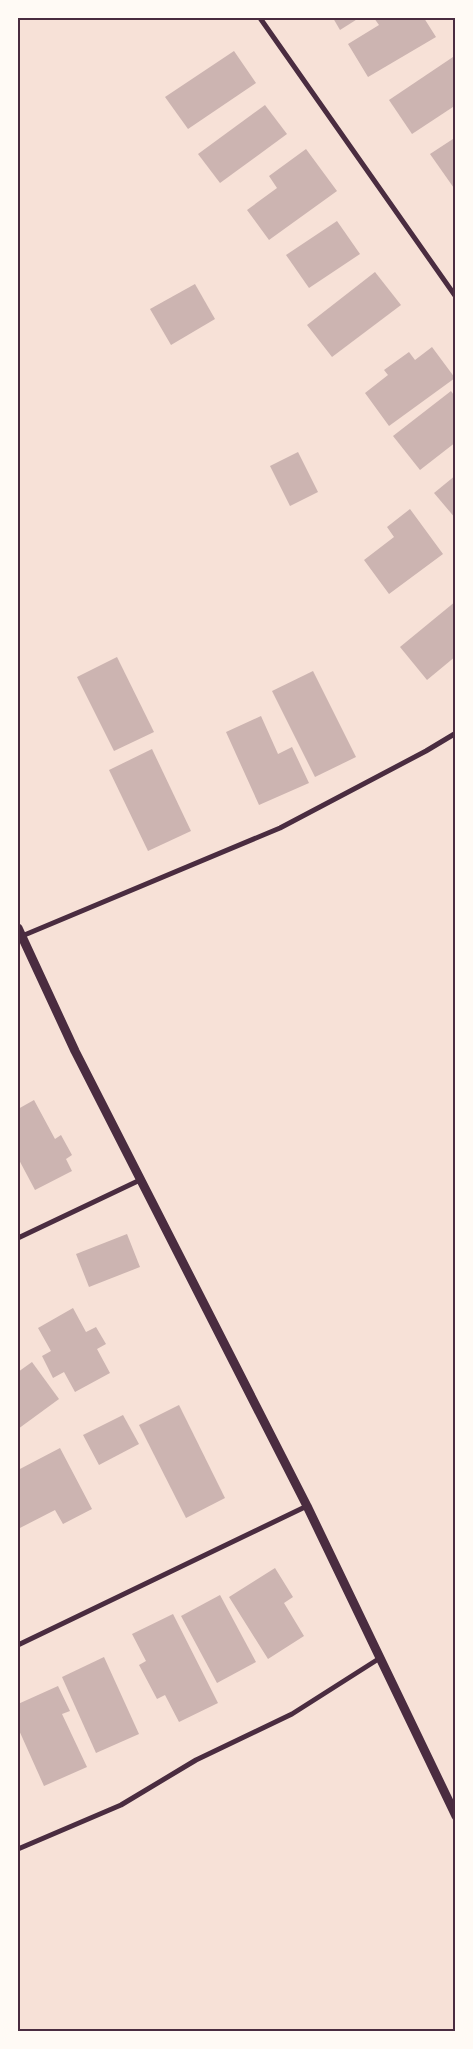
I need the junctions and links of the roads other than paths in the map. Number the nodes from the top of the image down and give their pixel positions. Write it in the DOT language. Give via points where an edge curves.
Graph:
graph roads {
  1 [pos="260,18"];
  2 [pos="456,297"];
  3 [pos="456,733"];
  4 [pos="20,932"];
  5 [pos="140,1180"];
  6 [pos="18,1238"];
  7 [pos="307,1506"];
  8 [pos="18,1645"];
  9 [pos="380,1658"];
  10 [pos="456,1816"];
  11 [pos="18,1850"];
  1 -- 2 [label="street"];
  3 -- 4 [label="street" via="280,828"];
  4 -- 5 [label="street"];
  5 -- 6 [label="street"];
  5 -- 7 [label="street"];
  7 -- 8 [label="street"];
  7 -- 9 [label="street"];
  9 -- 10 [label="street"];
  9 -- 11 [label="street" via="292,1714 196,1760 120,1805"];
}
